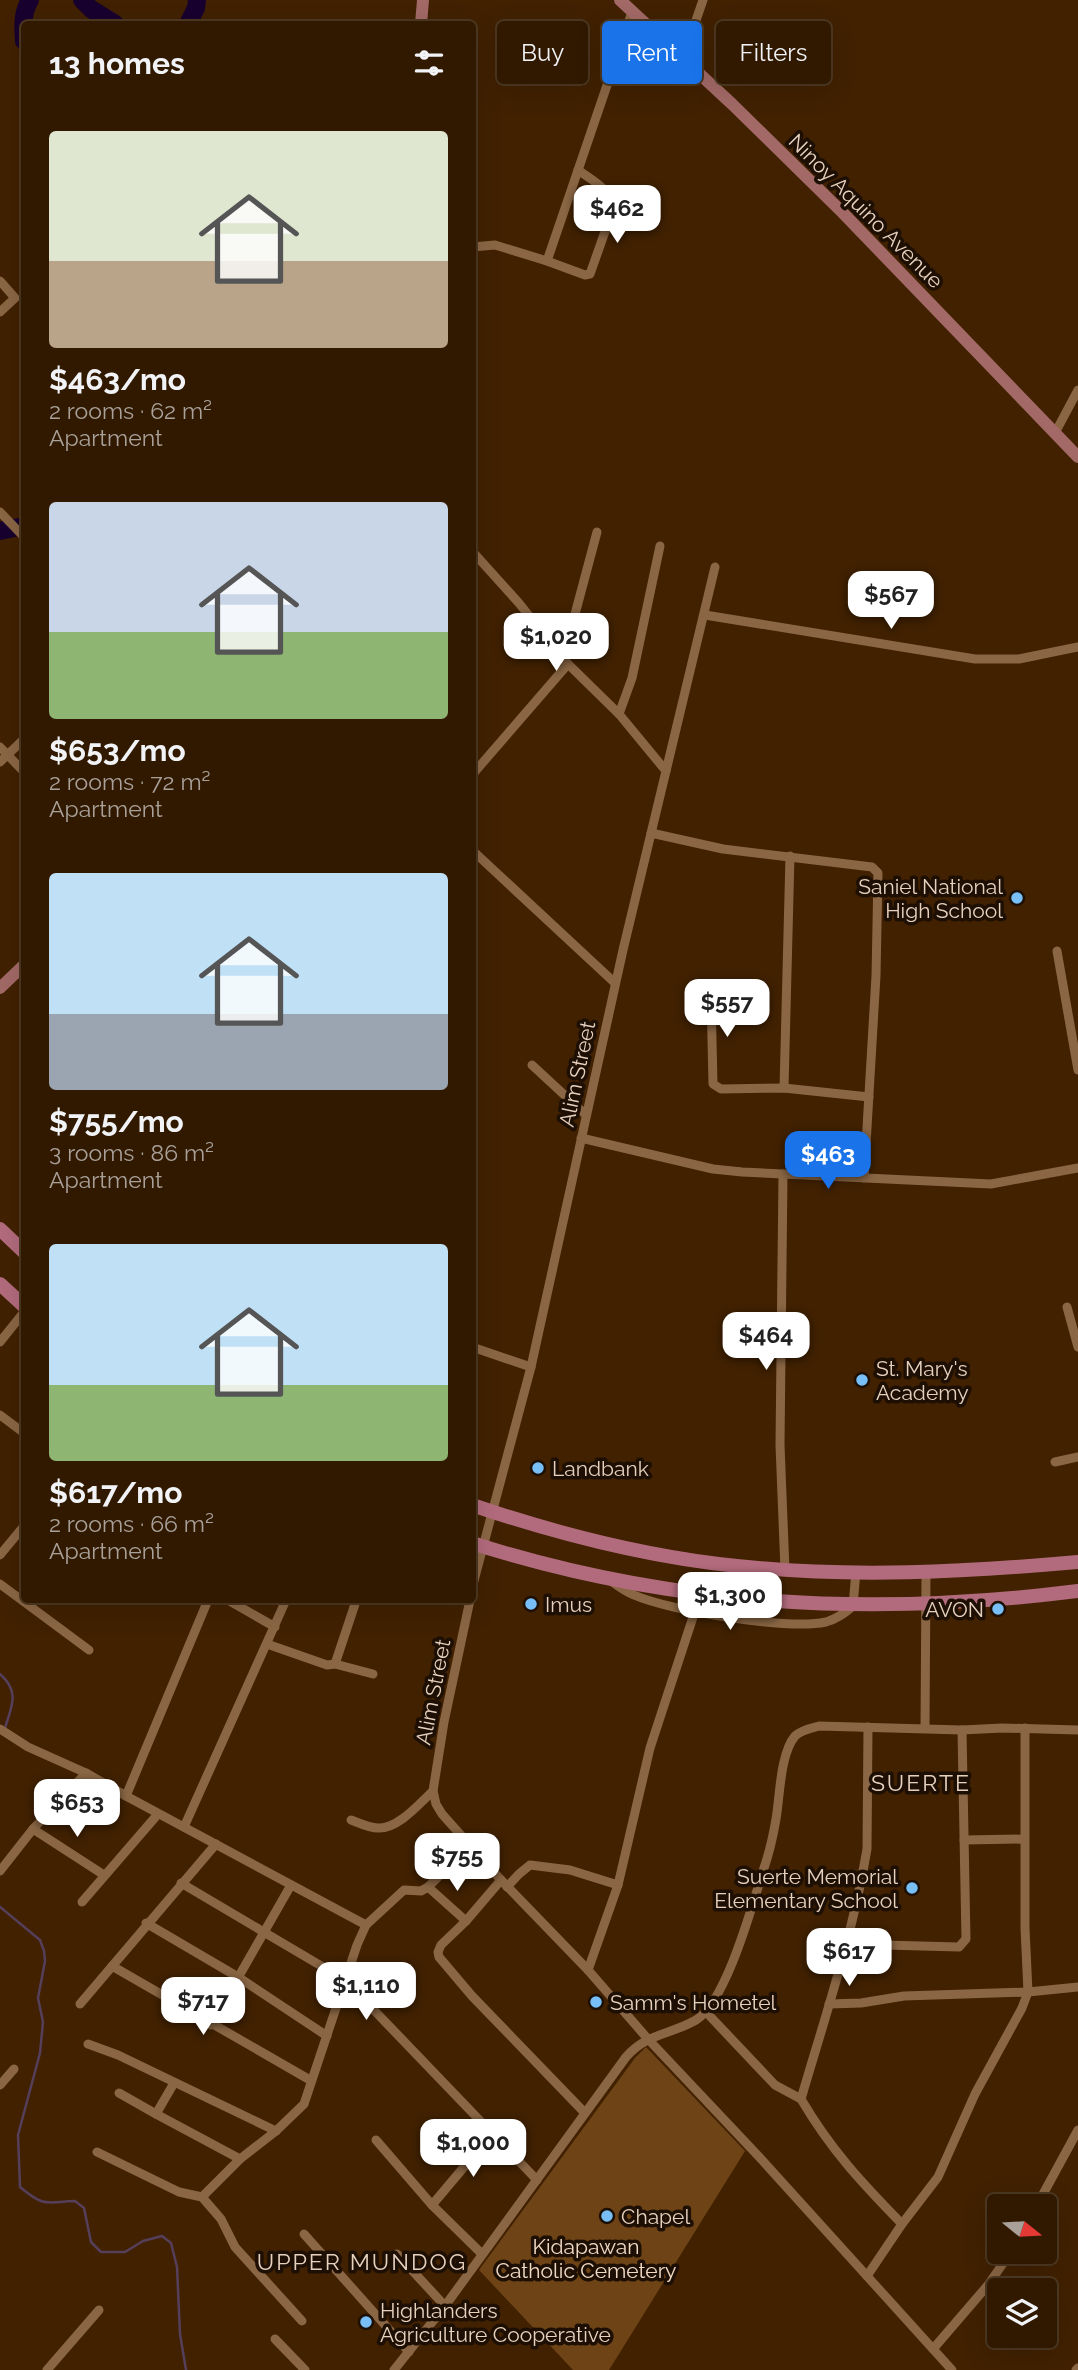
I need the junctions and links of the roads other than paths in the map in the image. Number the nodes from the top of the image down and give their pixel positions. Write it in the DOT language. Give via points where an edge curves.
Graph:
graph roads {
  1 [pos="423,0"];
  2 [pos="703,0"];
  3 [pos="626,5"];
  4 [pos="421,21"];
  5 [pos="643,21"];
  6 [pos="696,21"];
  7 [pos="702,76"];
  8 [pos="578,170"];
  9 [pos="476,247"];
  10 [pos="547,261"];
  11 [pos="0,281"];
  12 [pos="0,312"];
  13 [pos="1078,390"];
  14 [pos="1055,433"];
  15 [pos="1078,457"];
  16 [pos="2,515"];
  17 [pos="597,532"];
  18 [pos="21,534"];
  19 [pos="660,546"];
  20 [pos="476,555"];
  21 [pos="715,567"];
  22 [pos="705,615"];
  23 [pos="1078,647"];
  24 [pos="566,662"];
  25 [pos="619,714"];
  26 [pos="21,742"];
  27 [pos="0,747"];
  28 [pos="4,758"];
  29 [pos="21,770"];
  30 [pos="476,770"];
  31 [pos="666,771"];
  32 [pos="651,833"];
  33 [pos="476,854"];
  34 [pos="790,856"];
  35 [pos="1057,951"];
  36 [pos="21,968"];
  37 [pos="615,983"];
  38 [pos="0,987"];
  39 [pos="711,995"];
  40 [pos="532,1065"];
  41 [pos="1078,1070"];
  42 [pos="784,1088"];
  43 [pos="869,1097"];
  44 [pos="586,1115"];
  45 [pos="581,1138"];
  46 [pos="1078,1168"];
  47 [pos="783,1174"];
  48 [pos="864,1178"];
  49 [pos="0,1229"];
  50 [pos="21,1249"];
  51 [pos="0,1284"];
  52 [pos="21,1306"];
  53 [pos="1067,1307"];
  54 [pos="21,1313"];
  55 [pos="0,1342"];
  56 [pos="1078,1344"];
  57 [pos="476,1348"];
  58 [pos="531,1367"];
  59 [pos="0,1415"];
  60 [pos="21,1431"];
  61 [pos="1078,1457"];
  62 [pos="1055,1462"];
  63 [pos="476,1506"];
  64 [pos="493,1512"];
  65 [pos="21,1530"];
  66 [pos="478,1545"];
  67 [pos="0,1555"];
  68 [pos="1078,1562"];
  69 [pos="785,1570"];
  70 [pos="856,1572"];
  71 [pos="926,1573"];
  72 [pos="607,1578"];
  73 [pos="0,1584"];
  74 [pos="1078,1591"];
  75 [pos="21,1600"];
  76 [pos="26,1603"];
  77 [pos="207,1603"];
  78 [pos="233,1603"];
  79 [pos="285,1603"];
  80 [pos="469,1603"];
  81 [pos="355,1604"];
  82 [pos="926,1604"];
  83 [pos="853,1606"];
  84 [pos="695,1611"];
  85 [pos="275,1627"];
  86 [pos="267,1644"];
  87 [pos="89,1650"];
  88 [pos="335,1664"];
  89 [pos="373,1674"];
  90 [pos="868,1727"];
  91 [pos="925,1728"];
  92 [pos="1025,1728"];
  93 [pos="0,1729"];
  94 [pos="962,1730"];
  95 [pos="1078,1730"];
  96 [pos="86,1773"];
  97 [pos="433,1791"];
  98 [pos="126,1797"];
  99 [pos="158,1814"];
  100 [pos="351,1820"];
  101 [pos="184,1827"];
  102 [pos="33,1829"];
  103 [pos="1024,1839"];
  104 [pos="964,1840"];
  105 [pos="215,1843"];
  106 [pos="469,1846"];
  107 [pos="0,1871"];
  108 [pos="104,1875"];
  109 [pos="181,1883"];
  110 [pos="504,1883"];
  111 [pos="291,1885"];
  112 [pos="618,1885"];
  113 [pos="428,1887"];
  114 [pos="82,1902"];
  115 [pos="466,1921"];
  116 [pos="146,1923"];
  117 [pos="366,1925"];
  118 [pos="264,1931"];
  119 [pos="846,1944"];
  120 [pos="112,1966"];
  121 [pos="588,1970"];
  122 [pos="238,1977"];
  123 [pos="345,1980"];
  124 [pos="1078,1987"];
  125 [pos="1028,1992"];
  126 [pos="80,2004"];
  127 [pos="829,2004"];
  128 [pos="706,2012"];
  129 [pos="211,2025"];
  130 [pos="327,2036"];
  131 [pos="647,2038"];
  132 [pos="88,2045"];
  133 [pos="14,2069"];
  134 [pos="310,2080"];
  135 [pos="174,2083"];
  136 [pos="0,2085"];
  137 [pos="119,2094"];
  138 [pos="801,2099"];
  139 [pos="586,2113"];
  140 [pos="156,2114"];
  141 [pos="1078,2130"];
  142 [pos="276,2131"];
  143 [pos="491,2135"];
  144 [pos="376,2140"];
  145 [pos="97,2152"];
  146 [pos="240,2160"];
  147 [pos="537,2180"];
  148 [pos="1043,2194"];
  149 [pos="202,2197"];
  150 [pos="432,2205"];
  151 [pos="902,2224"];
  152 [pos="304,2234"];
  153 [pos="397,2254"];
  154 [pos="482,2254"];
  155 [pos="1003,2264"];
  156 [pos="867,2276"];
  157 [pos="445,2306"];
  158 [pos="99,2310"];
  159 [pos="302,2321"];
  160 [pos="275,2339"];
  161 [pos="933,2349"];
  162 [pos="409,2352"];
  163 [pos="47,2370"];
  164 [pos="305,2370"];
  165 [pos="394,2370"];
  166 [pos="952,2370"];
  1 -- 4 [label="main road"];
  2 -- 6 [label="street"];
  3 -- 5 [label="main road, Ninoy Aquino Avenue"];
  3 -- 8 [label="street"];
  7 -- 14 [label="main road, Ninoy Aquino Avenue" via="843,213"];
  8 -- 10 [label="street"];
  8 -- 10 [label="street" via="608,194 613,209 609,222 590,274"];
  9 -- 10 [label="street" via="495,246"];
  11 -- 12 [label="street" via="15,298"];
  13 -- 14 [label="street"];
  14 -- 15 [label="main road, Ninoy Aquino Avenue"];
  16 -- 18 [label="street"];
  17 -- 24 [label="street"];
  19 -- 25 [label="street" via="632,678"];
  20 -- 24 [label="street"];
  21 -- 22 [label="street, Alim Street"];
  22 -- 23 [label="street" via="975,659 1019,659"];
  22 -- 31 [label="street, Alim Street"];
  24 -- 25 [label="street"];
  24 -- 30 [label="street"];
  25 -- 31 [label="street"];
  26 -- 28 [label="street"];
  27 -- 28 [label="street"];
  28 -- 29 [label="street"];
  31 -- 32 [label="street, Alim Street"];
  32 -- 34 [label="street" via="723,849"];
  32 -- 37 [label="street, Alim Street"];
  33 -- 37 [label="street"];
  34 -- 42 [label="street"];
  34 -- 43 [label="street" via="872,867 878,873"];
  35 -- 41 [label="street"];
  36 -- 38 [label="main road"];
  37 -- 44 [label="street, Alim Street"];
  39 -- 42 [label="street" via="715,1087"];
  40 -- 44 [label="street"];
  42 -- 43 [label="street"];
  43 -- 48 [label="street"];
  44 -- 45 [label="street, Alim Street"];
  45 -- 47 [label="street" via="713,1169"];
  45 -- 58 [label="street, Alim Street"];
  46 -- 48 [label="street" via="990,1184"];
  47 -- 48 [label="street"];
  47 -- 69 [label="street" via="780,1445"];
  49 -- 50 [label="highway"];
  51 -- 52 [label="highway"];
  53 -- 56 [label="street"];
  54 -- 55 [label="street"];
  57 -- 58 [label="street"];
  58 -- 64 [label="street, Alim Street"];
  59 -- 60 [label="street"];
  61 -- 62 [label="street"];
  63 -- 64 [label="highway"];
  64 -- 66 [label="street, Alim Street"];
  64 -- 69 [label="highway" via="612,1546"];
  65 -- 67 [label="street"];
  66 -- 72 [label="highway"];
  68 -- 71 [label="highway"];
  69 -- 70 [label="highway"];
  70 -- 71 [label="highway"];
  70 -- 83 [label="street"];
  71 -- 82 [label="street"];
  72 -- 83 [label="highway" via="730,1598"];
  72 -- 84 [label="street" via="633,1595"];
  73 -- 75 [label="street"];
  74 -- 82 [label="highway"];
  76 -- 87 [label="street"];
  77 -- 98 [label="street"];
  78 -- 85 [label="street"];
  79 -- 85 [label="street"];
  80 -- 97 [label="street, Alim Street"];
  81 -- 88 [label="street"];
  82 -- 83 [label="highway"];
  82 -- 91 [label="street"];
  83 -- 84 [label="street" via="839,1617 813,1623"];
  84 -- 112 [label="street" via="650,1748"];
  85 -- 86 [label="street"];
  86 -- 88 [label="street"];
  86 -- 101 [label="street"];
  88 -- 89 [label="street"];
  90 -- 91 [label="street"];
  90 -- 119 [label="street" via="867,1849"];
  90 -- 128 [label="street" via="819,1726 796,1735 790,1745 765,1867 720,1991"];
  91 -- 94 [label="street"];
  92 -- 94 [label="street"];
  92 -- 95 [label="street"];
  92 -- 103 [label="street"];
  93 -- 96 [label="street"];
  94 -- 104 [label="street"];
  96 -- 98 [label="street"];
  96 -- 102 [label="street"];
  97 -- 100 [label="street" via="387,1827"];
  97 -- 106 [label="street" via="442,1814"];
  98 -- 99 [label="street"];
  99 -- 101 [label="street"];
  99 -- 108 [label="street"];
  101 -- 105 [label="street"];
  102 -- 107 [label="street"];
  102 -- 108 [label="street"];
  103 -- 104 [label="street"];
  103 -- 125 [label="street"];
  104 -- 119 [label="street" via="966,1939 959,1947"];
  105 -- 109 [label="street"];
  105 -- 111 [label="street"];
  106 -- 110 [label="street"];
  106 -- 113 [label="street"];
  108 -- 114 [label="street"];
  109 -- 116 [label="street"];
  109 -- 118 [label="street"];
  110 -- 112 [label="street" via="530,1865 570,1870"];
  110 -- 115 [label="street"];
  110 -- 121 [label="street"];
  111 -- 117 [label="street"];
  111 -- 118 [label="street"];
  112 -- 121 [label="street"];
  113 -- 115 [label="street"];
  113 -- 117 [label="street" via="404,1890"];
  115 -- 139 [label="street" via="441,1945 439,1957"];
  116 -- 120 [label="street"];
  116 -- 122 [label="street"];
  117 -- 123 [label="street"];
  118 -- 122 [label="street"];
  118 -- 123 [label="street"];
  119 -- 127 [label="street"];
  120 -- 126 [label="street"];
  120 -- 129 [label="street"];
  121 -- 131 [label="street"];
  122 -- 129 [label="street"];
  122 -- 130 [label="street"];
  123 -- 130 [label="street"];
  123 -- 143 [label="street"];
  124 -- 125 [label="street"];
  125 -- 127 [label="street"];
  125 -- 151 [label="street" via="938,2177"];
  127 -- 138 [label="street"];
  128 -- 131 [label="street"];
  128 -- 138 [label="street" via="775,2085"];
  129 -- 134 [label="street"];
  130 -- 134 [label="street"];
  131 -- 139 [label="street" via="626,2057"];
  131 -- 156 [label="street"];
  132 -- 135 [label="street"];
  133 -- 136 [label="street"];
  134 -- 142 [label="street" via="304,2104"];
  135 -- 140 [label="street"];
  135 -- 142 [label="street"];
  137 -- 140 [label="street"];
  138 -- 151 [label="street" via="848,2169"];
  139 -- 147 [label="street"];
  140 -- 146 [label="street"];
  141 -- 148 [label="street"];
  142 -- 146 [label="street"];
  143 -- 147 [label="street"];
  143 -- 150 [label="street"];
  144 -- 150 [label="street"];
  145 -- 149 [label="street" via="179,2192"];
  146 -- 149 [label="street"];
  147 -- 154 [label="street"];
  149 -- 159 [label="street" via="221,2219 235,2247"];
  150 -- 154 [label="street"];
  151 -- 156 [label="street"];
  152 -- 162 [label="street"];
  153 -- 157 [label="street"];
  154 -- 157 [label="street"];
  155 -- 161 [label="street"];
  156 -- 161 [label="street"];
  157 -- 162 [label="street"];
  158 -- 163 [label="street"];
  160 -- 164 [label="street"];
  161 -- 166 [label="street"];
  162 -- 165 [label="street"];
}
